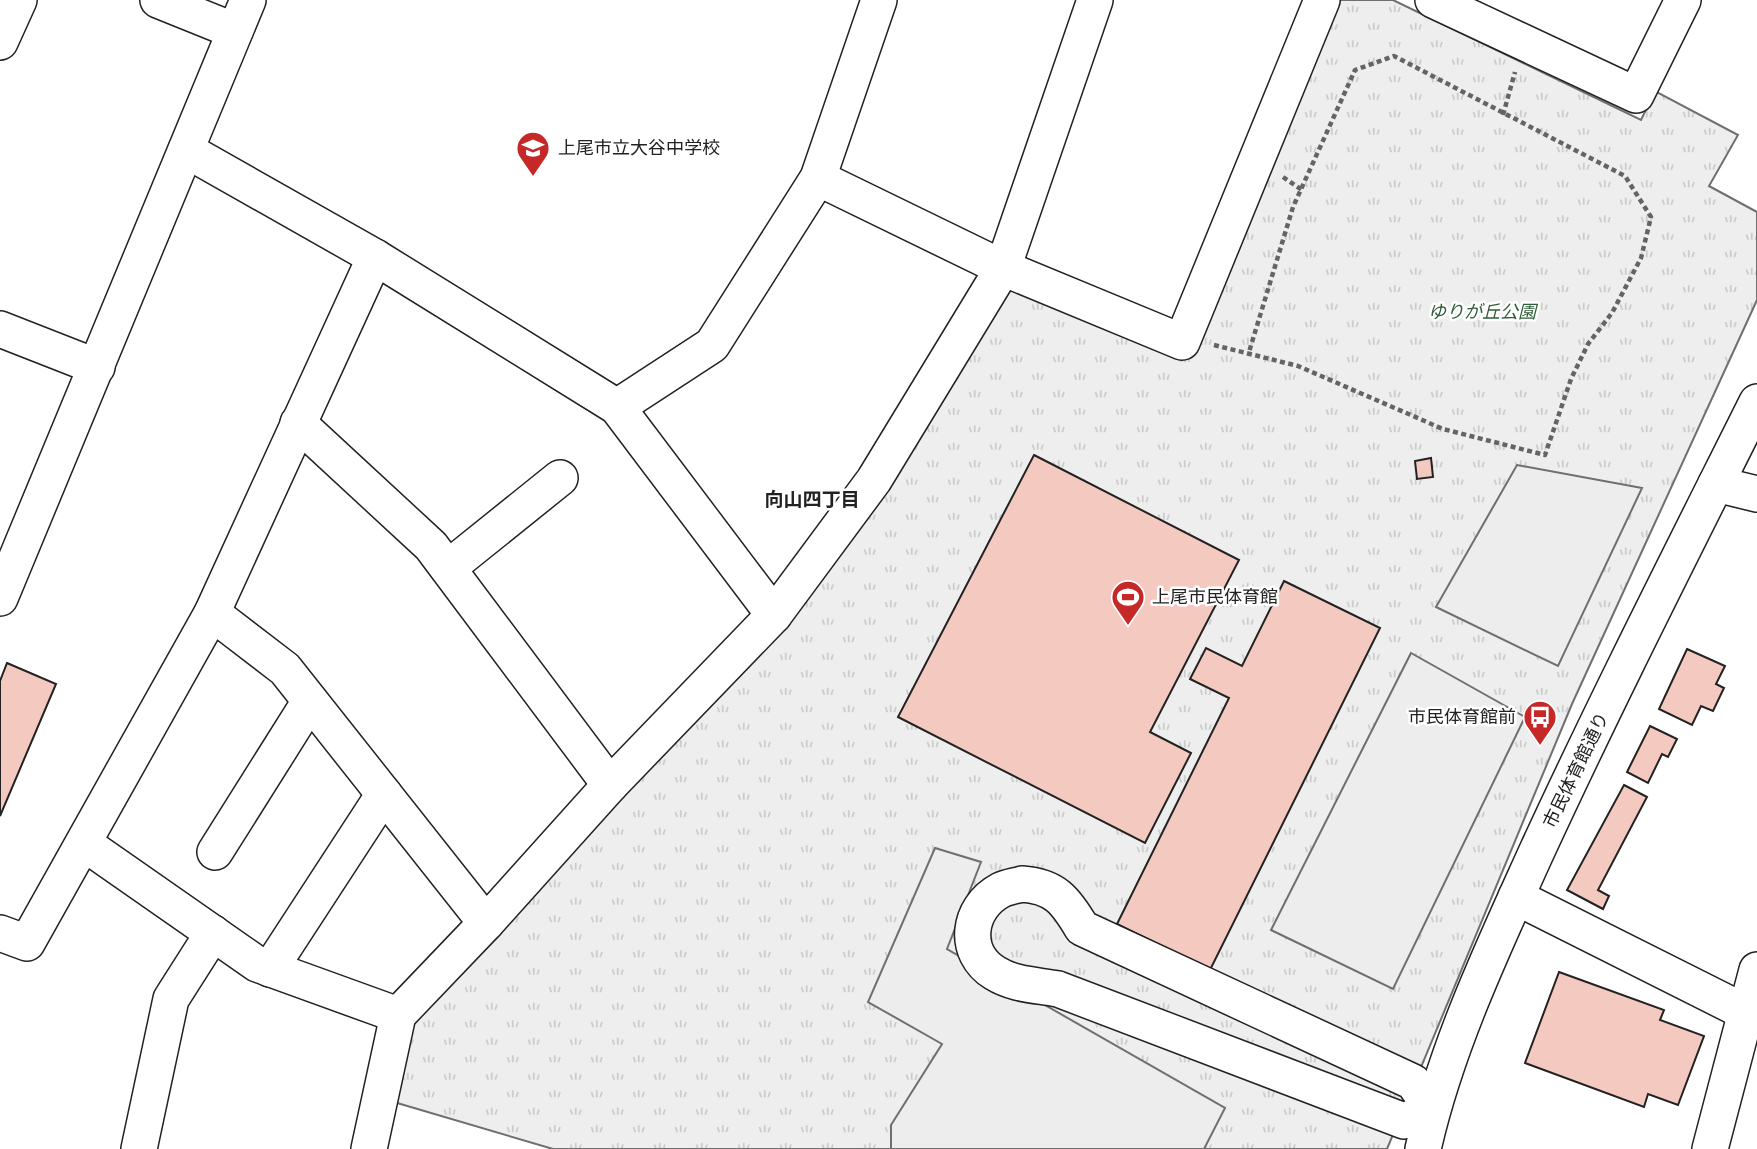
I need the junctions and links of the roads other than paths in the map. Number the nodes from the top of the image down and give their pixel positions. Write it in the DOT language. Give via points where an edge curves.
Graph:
graph roads {
  1 [pos="19,0"];
  2 [pos="159,0"];
  3 [pos="879,0"];
  4 [pos="1095,0"];
  5 [pos="1322,0"];
  6 [pos="1433,0"];
  7 [pos="1683,0"];
  8 [pos="242,16"];
  9 [pos="0,42"];
  10 [pos="186,150"];
  11 [pos="818,178"];
  12 [pos="375,257"];
  13 [pos="1003,268"];
  14 [pos="0,329"];
  15 [pos="97,367"];
  16 [pos="1757,402"];
  17 [pos="617,407"];
  18 [pos="299,423"];
  19 [pos="560,478"];
  20 [pos="1716,484"];
  21 [pos="1757,494"];
  22 [pos="447,568"];
  23 [pos="0,598"];
  24 [pos="212,613"];
  25 [pos="774,615"];
  26 [pos="310,701"];
  27 [pos="610,785"];
  28 [pos="384,794"];
  29 [pos="85,844"];
  30 [pos="215,852"];
  31 [pos="1516,897"];
  32 [pos="486,923"];
  33 [pos="0,933"];
  34 [pos="213,933"];
  35 [pos="270,969"];
  36 [pos="1757,970"];
  37 [pos="398,1015"];
  38 [pos="1746,1039"];
  39 [pos="1432,1109"];
  40 [pos="139,1149"];
  41 [pos="369,1149"];
  42 [pos="1423,1149"];
  43 [pos="1710,1149"];
  1 -- 9 [label="street"];
  2 -- 8 [label="street"];
  3 -- 11 [label="street"];
  4 -- 13 [label="street"];
  5 -- 13 [label="street" via="1182,342"];
  6 -- 7 [label="street" via="1636,95"];
  8 -- 10 [label="street"];
  10 -- 12 [label="street"];
  10 -- 15 [label="street"];
  11 -- 13 [label="street"];
  11 -- 17 [label="street" via="712,345"];
  12 -- 17 [label="street"];
  12 -- 18 [label="street"];
  13 -- 25 [label="street" via="874,480"];
  14 -- 15 [label="street"];
  15 -- 23 [label="street"];
  16 -- 20 [label="street, 市民体育館通り"];
  17 -- 25 [label="street"];
  18 -- 22 [label="street" via="431,546"];
  18 -- 24 [label="street"];
  19 -- 22 [label="street"];
  20 -- 21 [label="street"];
  20 -- 31 [label="street, 市民体育館通り"];
  22 -- 27 [label="street"];
  24 -- 26 [label="street" via="285,669"];
  24 -- 29 [label="street"];
  25 -- 27 [label="street"];
  26 -- 28 [label="street"];
  26 -- 30 [label="street"];
  27 -- 32 [label="street"];
  28 -- 32 [label="street"];
  28 -- 35 [label="street"];
  29 -- 33 [label="street" via="27,943"];
  29 -- 34 [label="street"];
  31 -- 38 [label="street"];
  31 -- 39 [label="street, 市民体育館通り"];
  32 -- 37 [label="street"];
  34 -- 35 [label="street"];
  34 -- 40 [label="street" via="171,999"];
  35 -- 37 [label="street"];
  36 -- 38 [label="street"];
  37 -- 41 [label="street"];
  38 -- 43 [label="street"];
  39 -- 39 [label="street" via="1404,1121 1058,989 1013,982 983,964 971,942 973,923 984,904 1001,890 1039,885 1058,893 1082,928 1413,1082"];
  39 -- 42 [label="street, 市民体育館通り"];
}
